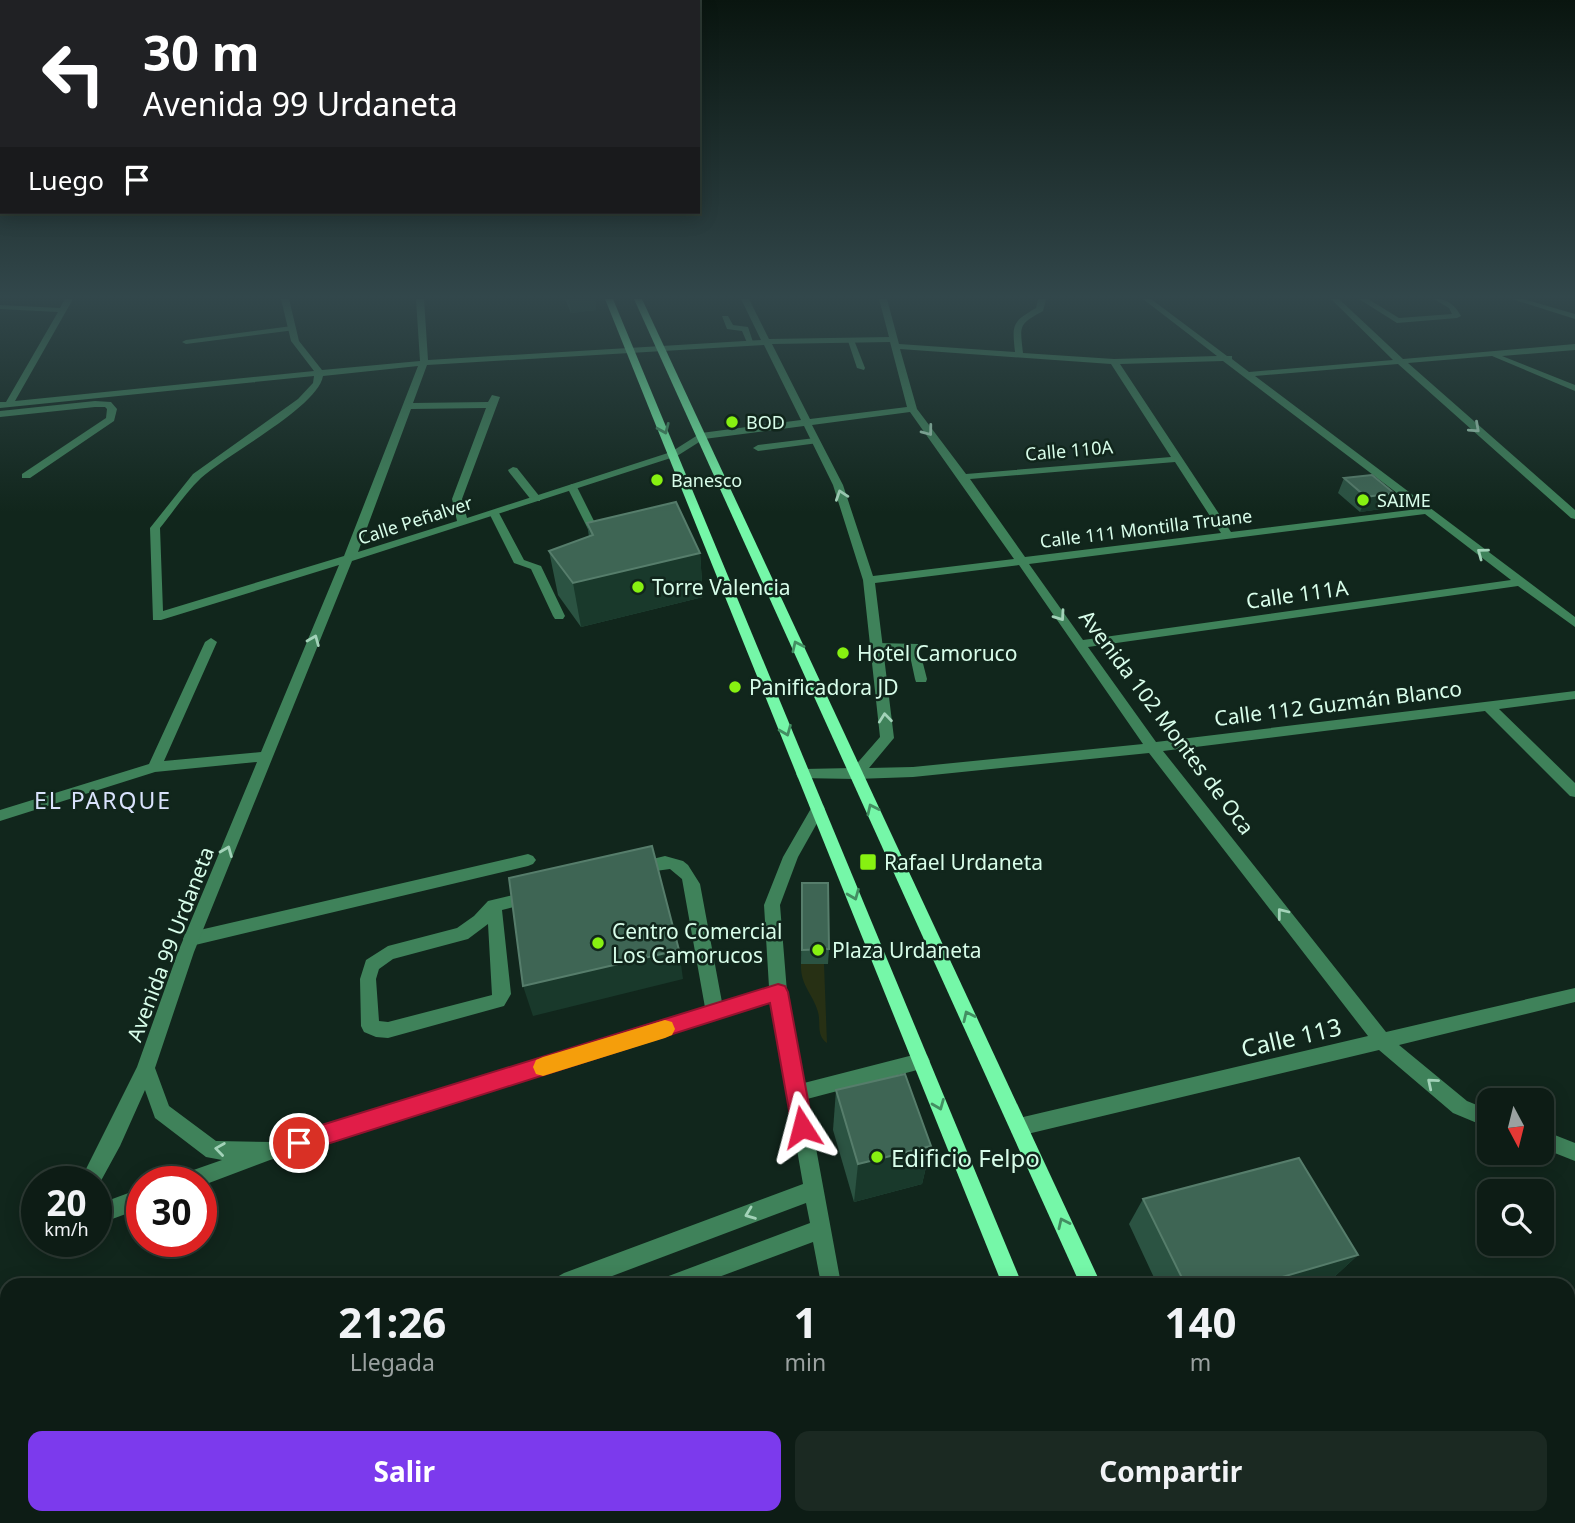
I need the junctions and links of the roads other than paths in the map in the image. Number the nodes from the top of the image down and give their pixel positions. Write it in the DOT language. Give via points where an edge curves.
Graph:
graph roads {
  1 [pos="25,370"];
  2 [pos="340,370"];
  3 [pos="421,370"];
  4 [pos="639,370"];
  5 [pos="671,370"];
  6 [pos="779,370"];
  7 [pos="902,370"];
  8 [pos="1119,370"];
  9 [pos="1245,370"];
  10 [pos="1299,370"];
  11 [pos="1410,370"];
  12 [pos="1529,370"];
  13 [pos="320,372"];
  14 [pos="1250,374"];
  15 [pos="1575,388"];
  16 [pos="4,405"];
  17 [pos="407,406"];
  18 [pos="912,410"];
  19 [pos="0,414"];
  20 [pos="805,422"];
  21 [pos="701,436"];
  22 [pos="815,441"];
  23 [pos="758,448"];
  24 [pos="674,454"];
  25 [pos="1179,458"];
  26 [pos="513,470"];
  27 [pos="26,476"];
  28 [pos="963,477"];
  29 [pos="572,487"];
  30 [pos="536,499"];
  31 [pos="1427,511"];
  32 [pos="494,513"];
  33 [pos="1575,516"];
  34 [pos="463,523"];
  35 [pos="1228,536"];
  36 [pos="607,555"];
  37 [pos="347,560"];
  38 [pos="1022,561"];
  39 [pos="869,580"];
  40 [pos="1521,582"];
  41 [pos="559,616"];
  42 [pos="1575,624"];
  43 [pos="211,642"];
  44 [pos="1079,645"];
  45 [pos="877,647"];
  46 [pos="921,679"];
  47 [pos="1575,695"];
  48 [pos="1488,706"];
  49 [pos="1152,747"];
  50 [pos="267,755"];
  51 [pos="154,767"];
  52 [pos="803,774"];
  53 [pos="856,774"];
  54 [pos="1575,792"];
  55 [pos="818,809"];
  56 [pos="0,817"];
  57 [pos="528,860"];
  58 [pos="623,872"];
  59 [pos="546,892"];
  60 [pos="494,906"];
  61 [pos="191,939"];
  62 [pos="778,992"];
  63 [pos="1575,995"];
  64 [pos="715,1013"];
  65 [pos="1382,1041"];
  66 [pos="921,1061"];
  67 [pos="146,1068"];
  68 [pos="797,1093"];
  69 [pos="1477,1114"];
  70 [pos="1019,1127"];
  71 [pos="1554,1144"];
  72 [pos="273,1151"];
  73 [pos="1575,1152"];
  74 [pos="98,1166"];
  75 [pos="217,1171"];
  76 [pos="814,1190"];
  77 [pos="821,1229"];
  78 [pos="580,1278"];
  79 [pos="689,1278"];
  80 [pos="830,1278"];
  81 [pos="1010,1278"];
  82 [pos="1088,1278"];
  1 -- 16 [label="street"];
  2 -- 13 [label="street"];
  3 -- 17 [label="street, Avenida 99 Urdaneta"];
  4 -- 24 [label="main road, one-way"];
  5 -- 21 [label="main road"];
  6 -- 20 [label="street"];
  7 -- 18 [label="street, Avenida 102 Montes de Oca"];
  8 -- 25 [label="street"];
  9 -- 14 [label="street"];
  10 -- 14 [label="street"];
  11 -- 33 [label="street, one-way"];
  12 -- 15 [label="street"];
  13 -- 16 [label="street"];
  13 -- 37 [label="street, Calle Peñalver" via="317,384 301,401 197,476 155,528 156,616"];
  14 -- 31 [label="street"];
  17 -- 34 [label="street" via="494,401 457,499"];
  17 -- 37 [label="street, Avenida 99 Urdaneta"];
  18 -- 20 [label="street"];
  18 -- 28 [label="street, Avenida 102 Montes de Oca, one-way"];
  19 -- 27 [label="street" via="95,404 108,404 112,409 110,419"];
  20 -- 21 [label="street"];
  20 -- 22 [label="street"];
  21 -- 24 [label="street, Calle Peñalver"];
  53 -- 21 [label="main road, one-way"];
  22 -- 23 [label="street"];
  39 -- 22 [label="street, one-way" via="838,485"];
  24 -- 29 [label="street, Calle Peñalver"];
  24 -- 52 [label="main road, one-way"];
  25 -- 28 [label="street, Calle 110A"];
  25 -- 35 [label="street"];
  26 -- 30 [label="street"];
  28 -- 38 [label="street, Avenida 102 Montes de Oca"];
  29 -- 30 [label="street, Calle Peñalver"];
  29 -- 36 [label="street"];
  30 -- 32 [label="street, Calle Peñalver"];
  31 -- 35 [label="street, Calle 111 Montilla Truane"];
  40 -- 31 [label="street, one-way"];
  32 -- 34 [label="street, Calle Peñalver"];
  32 -- 41 [label="street" via="520,563 535,566"];
  34 -- 37 [label="street, Calle Peñalver"];
  35 -- 38 [label="street, Calle 111 Montilla Truane"];
  50 -- 37 [label="street, Avenida 99 Urdaneta, one-way"];
  38 -- 39 [label="street, Calle 111 Montilla Truane"];
  38 -- 44 [label="street, Avenida 102 Montes de Oca, one-way"];
  39 -- 45 [label="street"];
  40 -- 42 [label="street"];
  40 -- 44 [label="street, Calle 111A"];
  43 -- 51 [label="street"];
  44 -- 49 [label="street, Avenida 102 Montes de Oca"];
  45 -- 46 [label="street" via="914,647"];
  53 -- 45 [label="street, one-way" via="887,738"];
  47 -- 48 [label="street, Calle 112 Guzmán Blanco"];
  48 -- 49 [label="street, Calle 112 Guzmán Blanco"];
  48 -- 54 [label="street"];
  49 -- 53 [label="street, Calle 112 Guzmán Blanco"];
  65 -- 49 [label="street, Avenida 102 Montes de Oca, one-way"];
  50 -- 51 [label="street"];
  61 -- 50 [label="street, Avenida 99 Urdaneta, one-way"];
  51 -- 56 [label="street"];
  52 -- 53 [label="street, Calle 112 Guzmán Blanco"];
  52 -- 55 [label="main road"];
  70 -- 53 [label="main road, one-way"];
  55 -- 62 [label="street" via="791,857 772,905"];
  55 -- 66 [label="main road, one-way"];
  57 -- 61 [label="street"];
  58 -- 64 [label="street" via="662,861 676,863 686,871"];
  59 -- 60 [label="street"];
  60 -- 60 [label="street" via="462,934 388,953 372,964 368,979 370,1026 388,1030 498,1001 502,994"];
  61 -- 67 [label="street, Avenida 99 Urdaneta"];
  62 -- 64 [label="street, Avenida 99 Urdaneta"];
  62 -- 68 [label="street"];
  63 -- 65 [label="street, Calle 113"];
  64 -- 72 [label="street, Avenida 99 Urdaneta"];
  69 -- 65 [label="street, Avenida 102 Montes de Oca, one-way" via="1460,1107"];
  65 -- 70 [label="street, Calle 113"];
  66 -- 68 [label="street"];
  66 -- 81 [label="main road, one-way"];
  72 -- 67 [label="street, Avenida 99 Urdaneta, one-way" via="213,1150 162,1112"];
  67 -- 74 [label="street"];
  68 -- 76 [label="street"];
  82 -- 70 [label="main road, one-way"];
  71 -- 73 [label="street"];
  72 -- 75 [label="street"];
  76 -- 77 [label="street"];
  76 -- 78 [label="street, one-way"];
  77 -- 79 [label="street"];
  77 -- 80 [label="street"];
}
